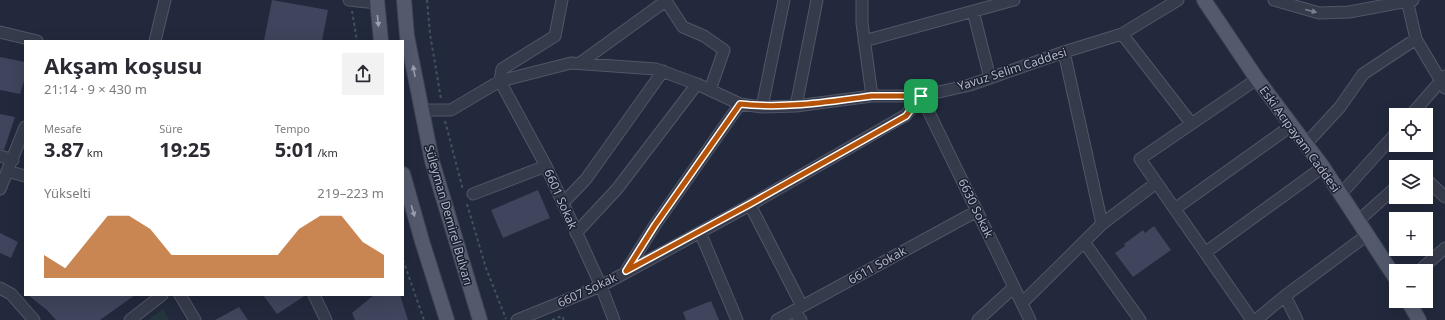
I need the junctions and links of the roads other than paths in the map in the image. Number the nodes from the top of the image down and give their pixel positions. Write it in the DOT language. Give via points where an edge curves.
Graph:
graph roads {
  1 [pos="165,0"];
  2 [pos="350,0"];
  3 [pos="404,0"];
  4 [pos="562,0"];
  5 [pos="667,0"];
  6 [pos="784,0"];
  7 [pos="817,0"];
  8 [pos="862,0"];
  9 [pos="1013,0"];
  10 [pos="1178,0"];
  11 [pos="1205,0"];
  12 [pos="1274,0"];
  13 [pos="1409,1"];
  14 [pos="377,2"];
  15 [pos="973,11"];
  16 [pos="0,32"];
  17 [pos="1122,34"];
  18 [pos="1416,39"];
  19 [pos="33,40"];
  20 [pos="155,40"];
  21 [pos="381,40"];
  22 [pos="864,41"];
  23 [pos="1064,52"];
  24 [pos="580,63"];
  25 [pos="663,71"];
  26 [pos="990,78"];
  27 [pos="1257,79"];
  28 [pos="500,81"];
  29 [pos="1444,81"];
  30 [pos="697,84"];
  31 [pos="710,90"];
  32 [pos="872,96"];
  33 [pos="921,96"];
  34 [pos="740,104"];
  35 [pos="796,106"];
  36 [pos="762,107"];
  37 [pos="1418,108"];
  38 [pos="421,110"];
  39 [pos="1191,123"];
  40 [pos="1291,126"];
  41 [pos="24,130"];
  42 [pos="1389,141"];
  43 [pos="1305,145"];
  44 [pos="0,156"];
  45 [pos="13,160"];
  46 [pos="546,166"];
  47 [pos="1323,167"];
  48 [pos="7,171"];
  49 [pos="24,176"];
  50 [pos="404,178"];
  51 [pos="1156,183"];
  52 [pos="1433,186"];
  53 [pos="0,189"];
  54 [pos="1389,193"];
  55 [pos="1340,195"];
  56 [pos="468,196"];
  57 [pos="1445,197"];
  58 [pos="563,203"];
  59 [pos="750,204"];
  60 [pos="1176,208"];
  61 [pos="977,211"];
  62 [pos="1358,221"];
  63 [pos="1102,224"];
  64 [pos="576,232"];
  65 [pos="700,232"];
  66 [pos="1367,235"];
  67 [pos="1084,242"];
  68 [pos="1445,248"];
  69 [pos="1206,252"];
  70 [pos="1427,264"];
  71 [pos="1389,268"];
  72 [pos="626,271"];
  73 [pos="600,286"];
  74 [pos="1014,287"];
  75 [pos="0,288"];
  76 [pos="161,296"];
  77 [pos="181,296"];
  78 [pos="314,296"];
  79 [pos="1285,296"];
  80 [pos="1022,304"];
  81 [pos="798,308"];
  82 [pos="1411,308"];
  83 [pos="34,320"];
  84 [pos="130,320"];
  85 [pos="194,320"];
  86 [pos="326,320"];
  87 [pos="447,320"];
  88 [pos="480,320"];
  89 [pos="517,320"];
  90 [pos="614,320"];
  91 [pos="737,320"];
  92 [pos="777,320"];
  93 [pos="801,320"];
  94 [pos="978,320"];
  95 [pos="1030,320"];
  96 [pos="1140,320"];
  97 [pos="1252,320"];
  98 [pos="1256,320"];
  99 [pos="1297,320"];
  100 [pos="1417,320"];
  1 -- 20 [label="street"];
  2 -- 14 [label="street"];
  38 -- 3 [label="main road, Süleyman Demirel Bulvarı, one-way" via="407,36"];
  4 -- 28 [label="street" via="555,36 502,69"];
  5 -- 24 [label="street"];
  5 -- 31 [label="street" via="683,27 704,36 724,50"];
  6 -- 36 [label="street"];
  7 -- 35 [label="street"];
  8 -- 22 [label="street"];
  9 -- 15 [label="street"];
  10 -- 17 [label="street, Yavuz Selim Caddesi"];
  11 -- 27 [label="main road, Eski Acıpayam Caddesi"];
  12 -- 13 [label="street, one-way" via="1319,13 1349,12"];
  13 -- 18 [label="street"];
  14 -- 21 [label="main road, one-way"];
  15 -- 22 [label="street"];
  15 -- 26 [label="street"];
  16 -- 19 [label="street"];
  17 -- 23 [label="street, Yavuz Selim Caddesi"];
  17 -- 39 [label="street"];
  18 -- 29 [label="street"];
  18 -- 43 [label="street" via="1363,74 1340,107"];
  22 -- 32 [label="street"];
  23 -- 26 [label="street, Yavuz Selim Caddesi"];
  23 -- 63 [label="street"];
  24 -- 25 [label="street, Yavuz Selim Caddesi"];
  24 -- 28 [label="street, Yavuz Selim Caddesi" via="571,62"];
  25 -- 30 [label="street, Yavuz Selim Caddesi"];
  25 -- 58 [label="street" via="586,179"];
  26 -- 33 [label="street, Yavuz Selim Caddesi"];
  27 -- 39 [label="street"];
  27 -- 40 [label="main road, Eski Acıpayam Caddesi"];
  28 -- 38 [label="street, Yavuz Selim Caddesi" via="451,110"];
  28 -- 46 [label="street, 6601 Sokak"];
  29 -- 37 [label="street"];
  30 -- 31 [label="street, Yavuz Selim Caddesi"];
  30 -- 64 [label="street" via="617,189"];
  31 -- 34 [label="street, Yavuz Selim Caddesi"];
  32 -- 33 [label="street, Yavuz Selim Caddesi"];
  32 -- 35 [label="street, Yavuz Selim Caddesi"];
  33 -- 59 [label="street, 6607 Sokak" via="906,116"];
  33 -- 61 [label="street, 6630 Sokak"];
  34 -- 36 [label="street, Yavuz Selim Caddesi"];
  34 -- 72 [label="street"];
  35 -- 36 [label="street, Yavuz Selim Caddesi"];
  38 -- 88 [label="main road, Süleyman Demirel Bulvarı" via="432,161"];
  39 -- 51 [label="street" via="1140,159"];
  40 -- 43 [label="main road, Eski Acıpayam Caddesi"];
  40 -- 60 [label="street"];
  41 -- 45 [label="street"];
  42 -- 55 [label="street"];
  43 -- 47 [label="main road, Eski Acıpayam Caddesi"];
  44 -- 45 [label="street"];
  45 -- 48 [label="street"];
  46 -- 56 [label="street"];
  46 -- 58 [label="street, 6601 Sokak"];
  47 -- 55 [label="main road, Eski Acıpayam Caddesi"];
  47 -- 69 [label="street"];
  48 -- 49 [label="street"];
  48 -- 53 [label="street"];
  50 -- 87 [label="main road, one-way"];
  51 -- 60 [label="street"];
  51 -- 63 [label="street"];
  52 -- 57 [label="street"];
  54 -- 62 [label="street"];
  55 -- 62 [label="main road, Eski Acıpayam Caddesi"];
  58 -- 64 [label="street, 6601 Sokak"];
  59 -- 65 [label="street, 6607 Sokak"];
  59 -- 81 [label="street"];
  60 -- 69 [label="street"];
  61 -- 74 [label="street, 6630 Sokak"];
  61 -- 81 [label="street, 6611 Sokak"];
  62 -- 66 [label="main road, Eski Acıpayam Caddesi"];
  63 -- 67 [label="street"];
  64 -- 73 [label="street, 6601 Sokak"];
  65 -- 72 [label="street, 6607 Sokak"];
  65 -- 91 [label="street"];
  66 -- 71 [label="main road, Eski Acıpayam Caddesi"];
  66 -- 79 [label="street"];
  67 -- 80 [label="street"];
  67 -- 96 [label="street"];
  68 -- 70 [label="street"];
  69 -- 97 [label="street"];
  72 -- 73 [label="street, 6607 Sokak"];
  73 -- 89 [label="street, 6607 Sokak"];
  73 -- 90 [label="street, 6601 Sokak"];
  74 -- 80 [label="street, 6630 Sokak"];
  74 -- 94 [label="street"];
  75 -- 83 [label="street" via="10,294"];
  76 -- 84 [label="street"];
  77 -- 85 [label="street"];
  78 -- 86 [label="street"];
  79 -- 98 [label="street"];
  79 -- 99 [label="street"];
  80 -- 95 [label="street, 6630 Sokak"];
  81 -- 92 [label="street, 6611 Sokak"];
  81 -- 93 [label="street"];
  82 -- 100 [label="main road"];
}
